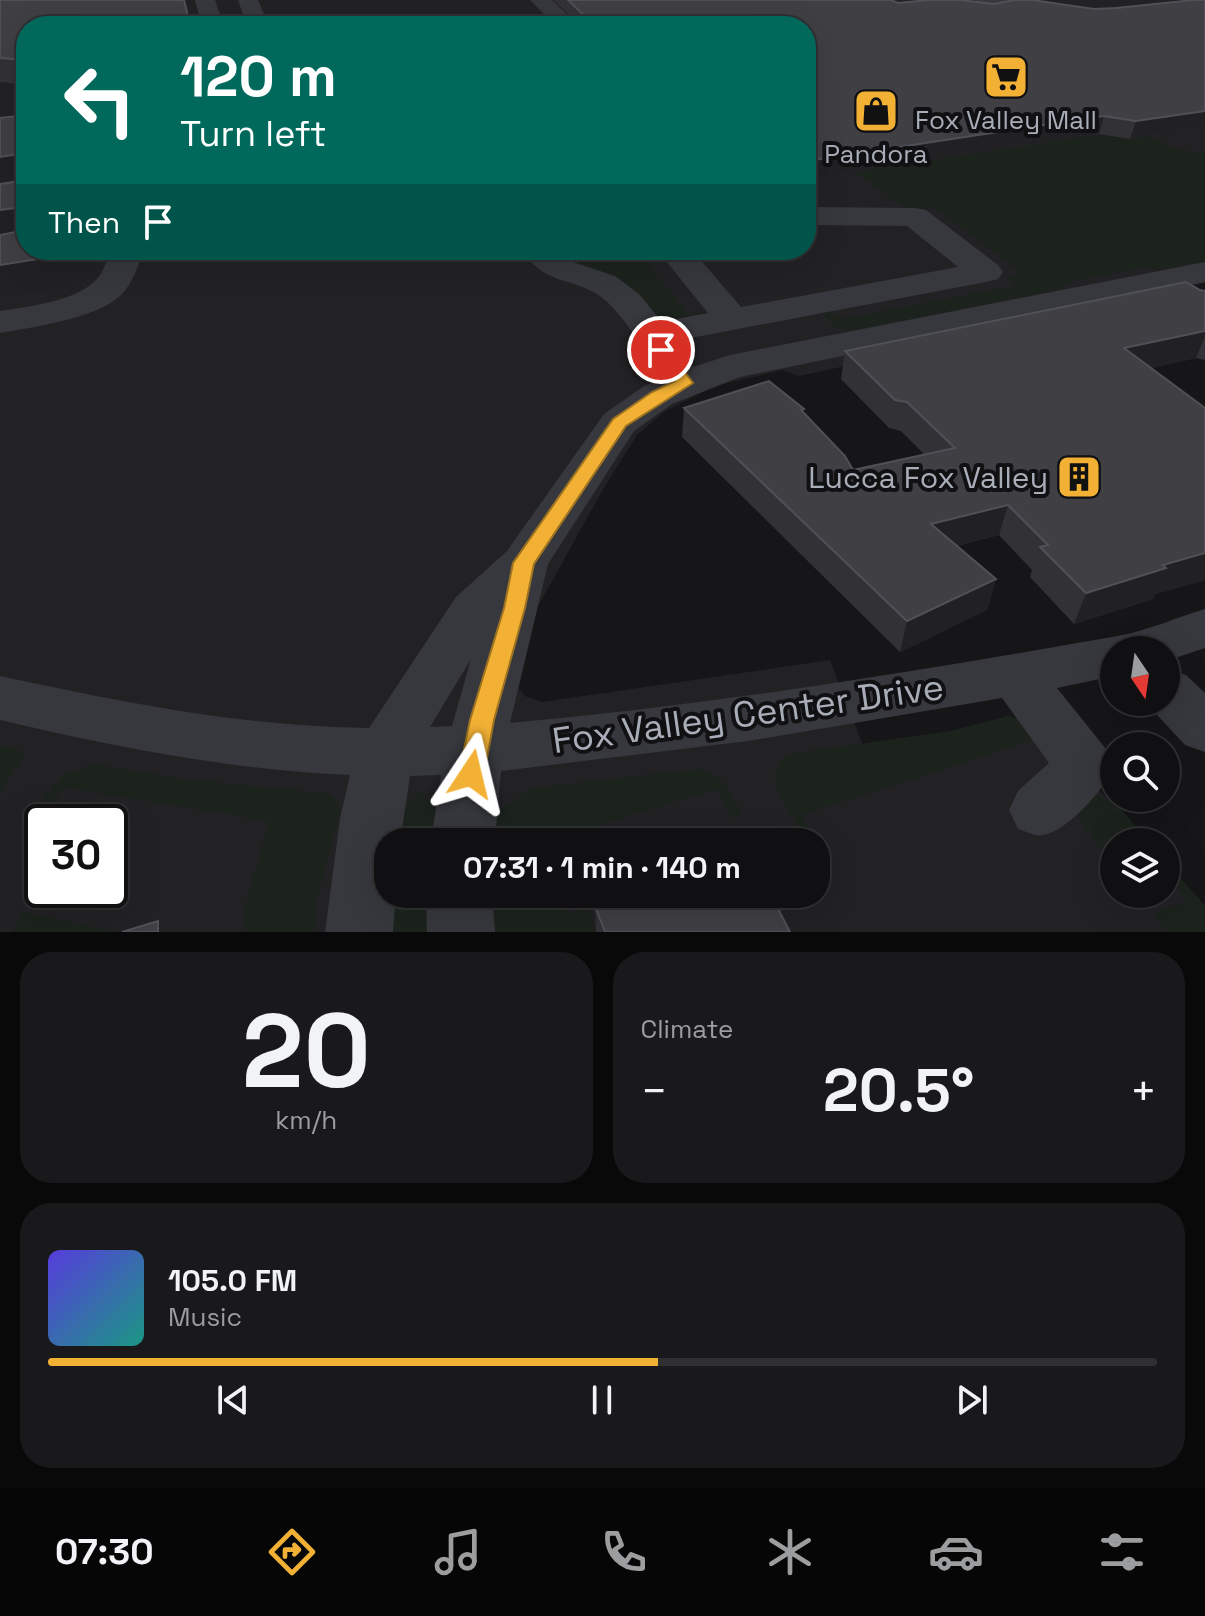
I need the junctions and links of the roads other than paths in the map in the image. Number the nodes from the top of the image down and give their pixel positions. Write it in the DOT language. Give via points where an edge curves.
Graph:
graph roads {
  1 [pos="540,0"];
  2 [pos="982,0"];
  3 [pos="957,2"];
  4 [pos="1076,11"];
  5 [pos="557,16"];
  6 [pos="816,216"];
  7 [pos="123,260"];
  8 [pos="546,260"];
  9 [pos="682,260"];
  10 [pos="1205,272"];
  11 [pos="798,307"];
  12 [pos="733,320"];
  13 [pos="0,322"];
  14 [pos="650,335"];
  15 [pos="837,347"];
  16 [pos="685,383"];
  17 [pos="524,563"];
  18 [pos="1205,628"];
  19 [pos="1180,636"];
  20 [pos="1100,659"];
  21 [pos="1015,675"];
  22 [pos="0,698"];
  23 [pos="1180,704"];
  24 [pos="1205,729"];
  25 [pos="475,748"];
  26 [pos="385,752"];
  27 [pos="1040,810"];
  28 [pos="465,828"];
  29 [pos="460,908"];
  30 [pos="359,932"];
  31 [pos="461,932"];
  1 -- 5 [label="street"];
  2 -- 3 [label="street"];
  2 -- 4 [label="street" via="1012,3 1025,11"];
  6 -- 11 [label="street" via="915,217 986,272"];
  7 -- 13 [label="street" via="107,289 71,305"];
  8 -- 14 [label="street" via="603,283 625,299"];
  9 -- 12 [label="street"];
  10 -- 15 [label="street"];
  11 -- 12 [label="street"];
  11 -- 15 [label="street"];
  12 -- 14 [label="street"];
  14 -- 16 [label="street"];
  15 -- 16 [label="street" via="730,367"];
  16 -- 17 [label="street" via="619,423"];
  17 -- 25 [label="street"];
  17 -- 26 [label="street" via="474,610"];
  18 -- 19 [label="street"];
  20 -- 21 [label="street, Fox Valley Center Drive"];
  21 -- 25 [label="street, Fox Valley Center Drive" via="726,721"];
  21 -- 27 [label="street" via="1085,766"];
  22 -- 26 [label="street, Fox Valley Center Drive" via="190,735 315,750"];
  23 -- 24 [label="street"];
  25 -- 26 [label="street, Fox Valley Center Drive"];
  25 -- 28 [label="street"];
  26 -- 30 [label="street" via="371,819"];
  29 -- 31 [label="street"];
}
